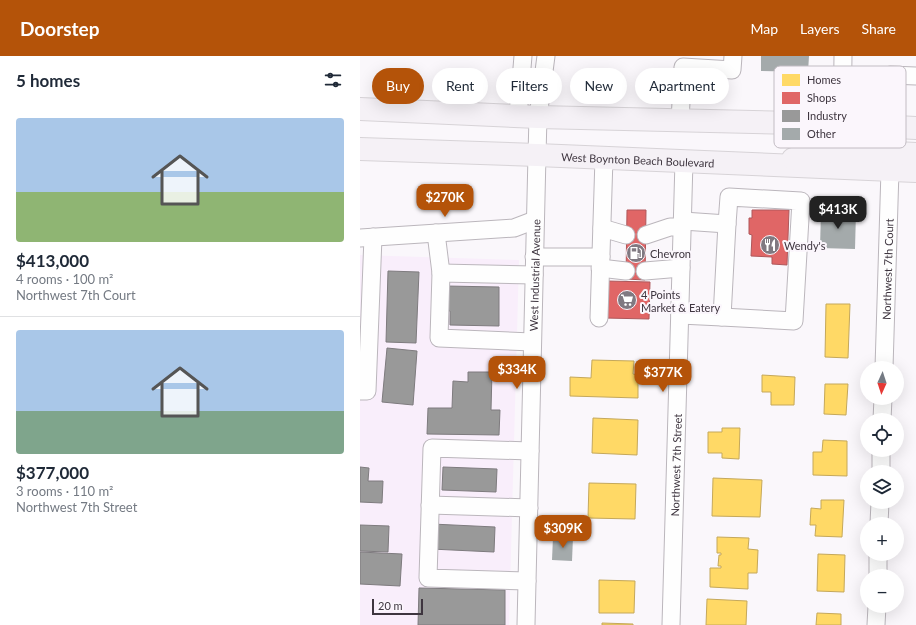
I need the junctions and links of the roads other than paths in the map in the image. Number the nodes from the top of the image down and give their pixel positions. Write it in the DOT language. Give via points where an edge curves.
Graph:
graph roads {
  1 [pos="523,56"];
  2 [pos="546,56"];
  3 [pos="733,56"];
  4 [pos="843,56"];
  5 [pos="843,66"];
  6 [pos="906,76"];
  7 [pos="916,76"];
  8 [pos="360,109"];
  9 [pos="528,116"];
  10 [pos="680,120"];
  11 [pos="774,122"];
  12 [pos="906,127"];
  13 [pos="916,128"];
  14 [pos="360,149"];
  15 [pos="916,154"];
  16 [pos="537,155"];
  17 [pos="604,158"];
  18 [pos="684,161"];
  19 [pos="777,165"];
  20 [pos="890,170"];
  21 [pos="916,171"];
  22 [pos="535,220"];
  23 [pos="682,224"];
  24 [pos="727,224"];
  25 [pos="602,228"];
  26 [pos="436,233"];
  27 [pos="626,235"];
  28 [pos="646,235"];
  29 [pos="367,238"];
  30 [pos="534,257"];
  31 [pos="600,263"];
  32 [pos="681,268"];
  33 [pos="626,271"];
  34 [pos="645,271"];
  35 [pos="440,273"];
  36 [pos="534,275"];
  37 [pos="680,315"];
  38 [pos="722,317"];
  39 [pos="599,318"];
  40 [pos="532,342"];
  41 [pos="884,361"];
  42 [pos="360,391"];
  43 [pos="530,451"];
  44 [pos="430,505"];
  45 [pos="529,508"];
  46 [pos="527,581"];
  47 [pos="877,613"];
  48 [pos="526,625"];
  49 [pos="671,625"];
  50 [pos="876,625"];
  1 -- 9 [label="street"];
  2 -- 9 [label="street"];
  3 -- 10 [label="street" via="732,70 683,67"];
  4 -- 5 [label="street"];
  6 -- 7 [label="street"];
  8 -- 9 [label="main road"];
  9 -- 10 [label="main road"];
  9 -- 16 [label="street, West Industrial Avenue"];
  10 -- 11 [label="main road"];
  12 -- 13 [label="main road"];
  14 -- 16 [label="main road, West Boynton Beach Boulevard"];
  15 -- 19 [label="main road" via="824,151"];
  16 -- 17 [label="main road, West Boynton Beach Boulevard"];
  16 -- 22 [label="street, West Industrial Avenue"];
  17 -- 18 [label="main road, West Boynton Beach Boulevard"];
  17 -- 25 [label="street"];
  18 -- 19 [label="main road, West Boynton Beach Boulevard"];
  18 -- 23 [label="street, Northwest 7th Street"];
  19 -- 20 [label="main road, West Boynton Beach Boulevard"];
  20 -- 21 [label="main road, West Boynton Beach Boulevard"];
  20 -- 41 [label="street, Northwest 7th Court"];
  22 -- 26 [label="street" via="514,228"];
  22 -- 30 [label="street, West Industrial Avenue"];
  23 -- 24 [label="street"];
  23 -- 28 [label="street"];
  23 -- 32 [label="street, Northwest 7th Street"];
  24 -- 38 [label="street"];
  24 -- 38 [label="street" via="729,197 801,200 794,321"];
  25 -- 27 [label="street"];
  25 -- 31 [label="street"];
  26 -- 29 [label="street"];
  26 -- 35 [label="street"];
  29 -- 42 [label="street" via="367,391"];
  30 -- 31 [label="street"];
  30 -- 36 [label="street, West Industrial Avenue"];
  31 -- 33 [label="street"];
  31 -- 39 [label="street"];
  32 -- 34 [label="street"];
  32 -- 37 [label="street, Northwest 7th Street"];
  35 -- 36 [label="street"];
  35 -- 40 [label="street" via="439,338"];
  36 -- 40 [label="street, West Industrial Avenue"];
  37 -- 38 [label="street"];
  37 -- 49 [label="street, Northwest 7th Street"];
  40 -- 43 [label="street, West Industrial Avenue"];
  43 -- 44 [label="street" via="432,448"];
  43 -- 45 [label="street, West Industrial Avenue"];
  44 -- 45 [label="street"];
  44 -- 46 [label="street" via="428,578"];
  45 -- 46 [label="street, West Industrial Avenue"];
  46 -- 48 [label="street, West Industrial Avenue"];
  47 -- 50 [label="street"];
}
